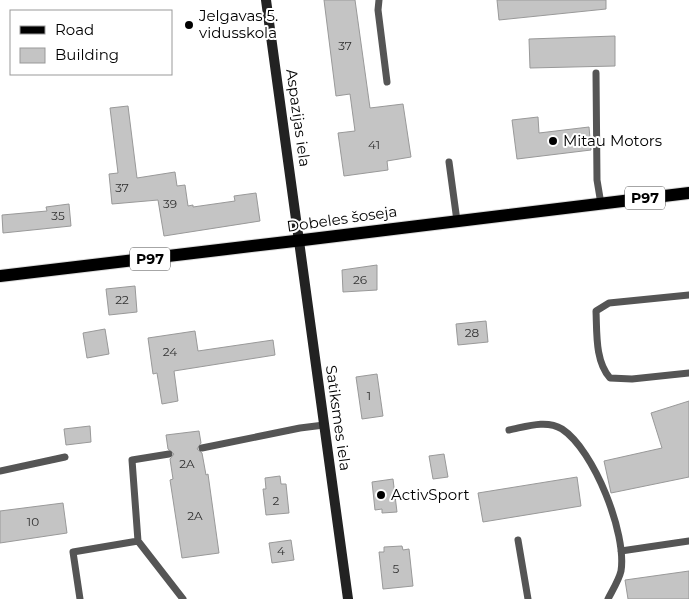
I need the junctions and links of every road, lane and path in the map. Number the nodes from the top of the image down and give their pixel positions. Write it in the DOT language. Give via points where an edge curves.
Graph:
graph roads {
  1 [pos="266,0"];
  2 [pos="379,0"];
  3 [pos="596,73"];
  4 [pos="387,82"];
  5 [pos="449,162"];
  6 [pos="689,193"];
  7 [pos="601,204"];
  8 [pos="457,221"];
  9 [pos="300,240"];
  10 [pos="0,276"];
  11 [pos="689,295"];
  12 [pos="689,373"];
  13 [pos="324,425"];
  14 [pos="509,430"];
  15 [pos="202,448"];
  16 [pos="169,454"];
  17 [pos="65,457"];
  18 [pos="0,471"];
  19 [pos="518,540"];
  20 [pos="138,541"];
  21 [pos="689,541"];
  22 [pos="621,551"];
  23 [pos="80,599"];
  24 [pos="183,599"];
  25 [pos="348,599"];
  26 [pos="528,599"];
  27 [pos="608,599"];
  1 -- 9 [label="street, Aspazijas iela"];
  2 -- 4 [label="lane"];
  3 -- 7 [label="lane" via="597,180"];
  5 -- 8 [label="lane"];
  6 -- 7 [label="main road, Dobeles šoseja / P97"];
  7 -- 8 [label="main road, Dobeles šoseja / P97"];
  8 -- 9 [label="main road, Dobeles šoseja / P97"];
  9 -- 10 [label="main road, Dobeles šoseja / P97"];
  9 -- 13 [label="street, Satiksmes iela"];
  11 -- 12 [label="lane" via="609,303 596,311 603,369 610,378"];
  13 -- 15 [label="lane"];
  13 -- 25 [label="street, Satiksmes iela"];
  14 -- 22 [label="lane" via="539,424 561,429 580,449 600,481 615,517"];
  16 -- 20 [label="lane" via="132,460"];
  17 -- 18 [label="lane"];
  19 -- 26 [label="lane"];
  20 -- 23 [label="lane" via="73,552"];
  20 -- 24 [label="lane"];
  21 -- 22 [label="lane"];
  22 -- 27 [label="lane" via="621,572"];
}
